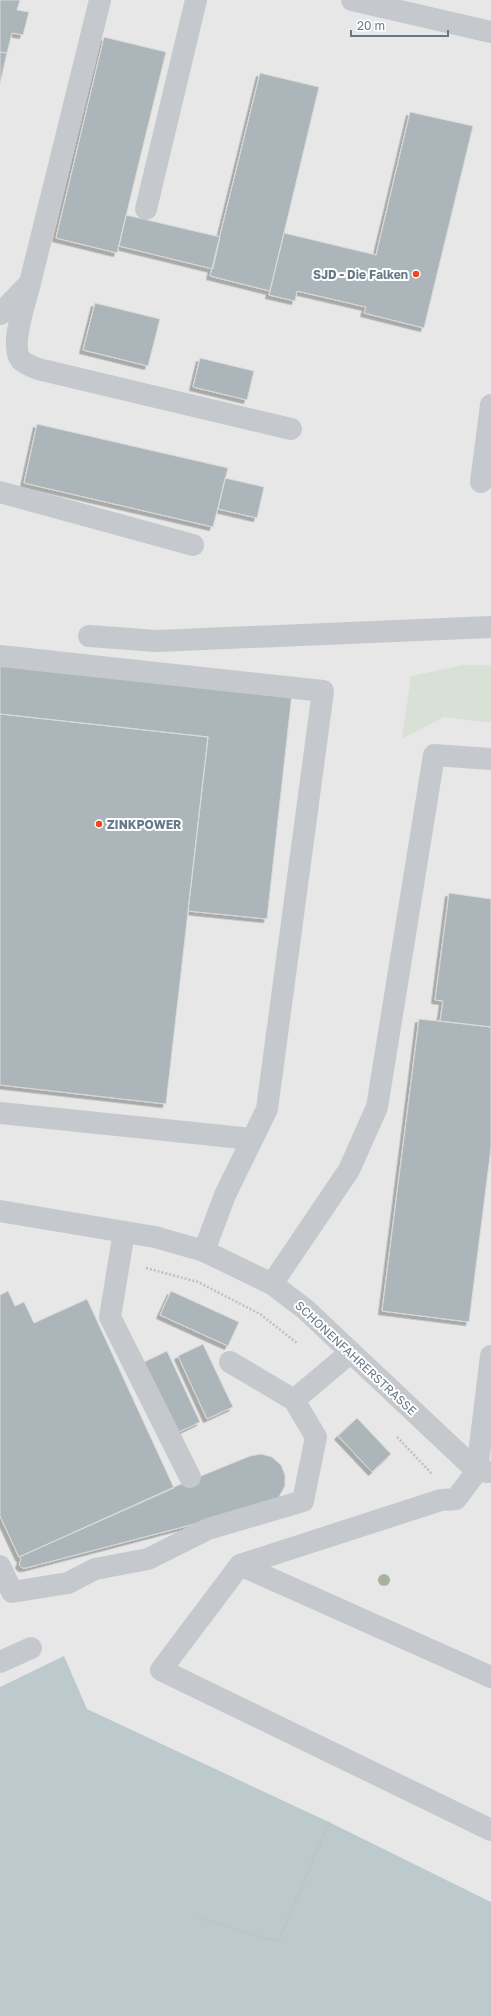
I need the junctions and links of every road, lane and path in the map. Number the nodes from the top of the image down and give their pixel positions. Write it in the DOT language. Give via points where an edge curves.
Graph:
graph roads {
  1 [pos="100,0"];
  2 [pos="196,0"];
  3 [pos="352,0"];
  4 [pos="491,32"];
  5 [pos="146,209"];
  6 [pos="30,284"];
  7 [pos="0,314"];
  8 [pos="491,405"];
  9 [pos="291,429"];
  10 [pos="481,482"];
  11 [pos="0,492"];
  12 [pos="193,545"];
  13 [pos="491,627"];
  14 [pos="89,636"];
  15 [pos="0,656"];
  16 [pos="491,760"];
  17 [pos="0,1113"];
  18 [pos="252,1139"];
  19 [pos="0,1211"];
  20 [pos="124,1232"];
  21 [pos="204,1251"];
  22 [pos="120,1261"];
  23 [pos="272,1284"];
  24 [pos="351,1352"];
  25 [pos="491,1356"];
  26 [pos="230,1362"];
  27 [pos="331,1369"];
  28 [pos="294,1400"];
  29 [pos="396,1437"];
  30 [pos="484,1472"];
  31 [pos="190,1477"];
  32 [pos="456,1499"];
  33 [pos="240,1565"];
  34 [pos="0,1566"];
  35 [pos="31,1648"];
  36 [pos="0,1662"];
  37 [pos="491,1677"];
  38 [pos="329,1822"];
  39 [pos="491,1830"];
  40 [pos="199,1918"];
  1 -- 6 [label="street"];
  2 -- 5 [label="street"];
  3 -- 4 [label="street"];
  6 -- 7 [label="street"];
  6 -- 9 [label="street" via="18,330 16,349 22,361 38,369"];
  8 -- 10 [label="street"];
  11 -- 12 [label="street"];
  13 -- 14 [label="street" via="158,641"];
  15 -- 18 [label="street" via="323,691 267,1109"];
  16 -- 23 [label="street" via="434,755 377,1108 349,1170"];
  17 -- 18 [label="street"];
  18 -- 21 [label="street" via="224,1195"];
  19 -- 20 [label="street, SCHONENFAHRERSTRASSE"];
  20 -- 21 [label="street, SCHONENFAHRERSTRASSE" via="155,1237"];
  20 -- 22 [label="street"];
  21 -- 23 [label="street, SCHONENFAHRERSTRASSE"];
  22 -- 27 [label="path" via="198,1282 260,1314"];
  22 -- 31 [label="street" via="110,1317"];
  23 -- 24 [label="street, SCHONENFAHRERSTRASSE" via="305,1309"];
  24 -- 27 [label="street"];
  24 -- 30 [label="street, SCHONENFAHRERSTRASSE"];
  25 -- 30 [label="street"];
  26 -- 28 [label="street"];
  27 -- 28 [label="street"];
  28 -- 34 [label="street" via="316,1437 303,1501 208,1529 148,1559 95,1569 68,1583 12,1592"];
  29 -- 32 [label="path"];
  30 -- 32 [label="street"];
  32 -- 33 [label="street" via="441,1500"];
  33 -- 37 [label="street"];
  33 -- 39 [label="street" via="161,1670"];
  35 -- 36 [label="street"];
  38 -- 40 [label="path" via="278,1942"];
}
